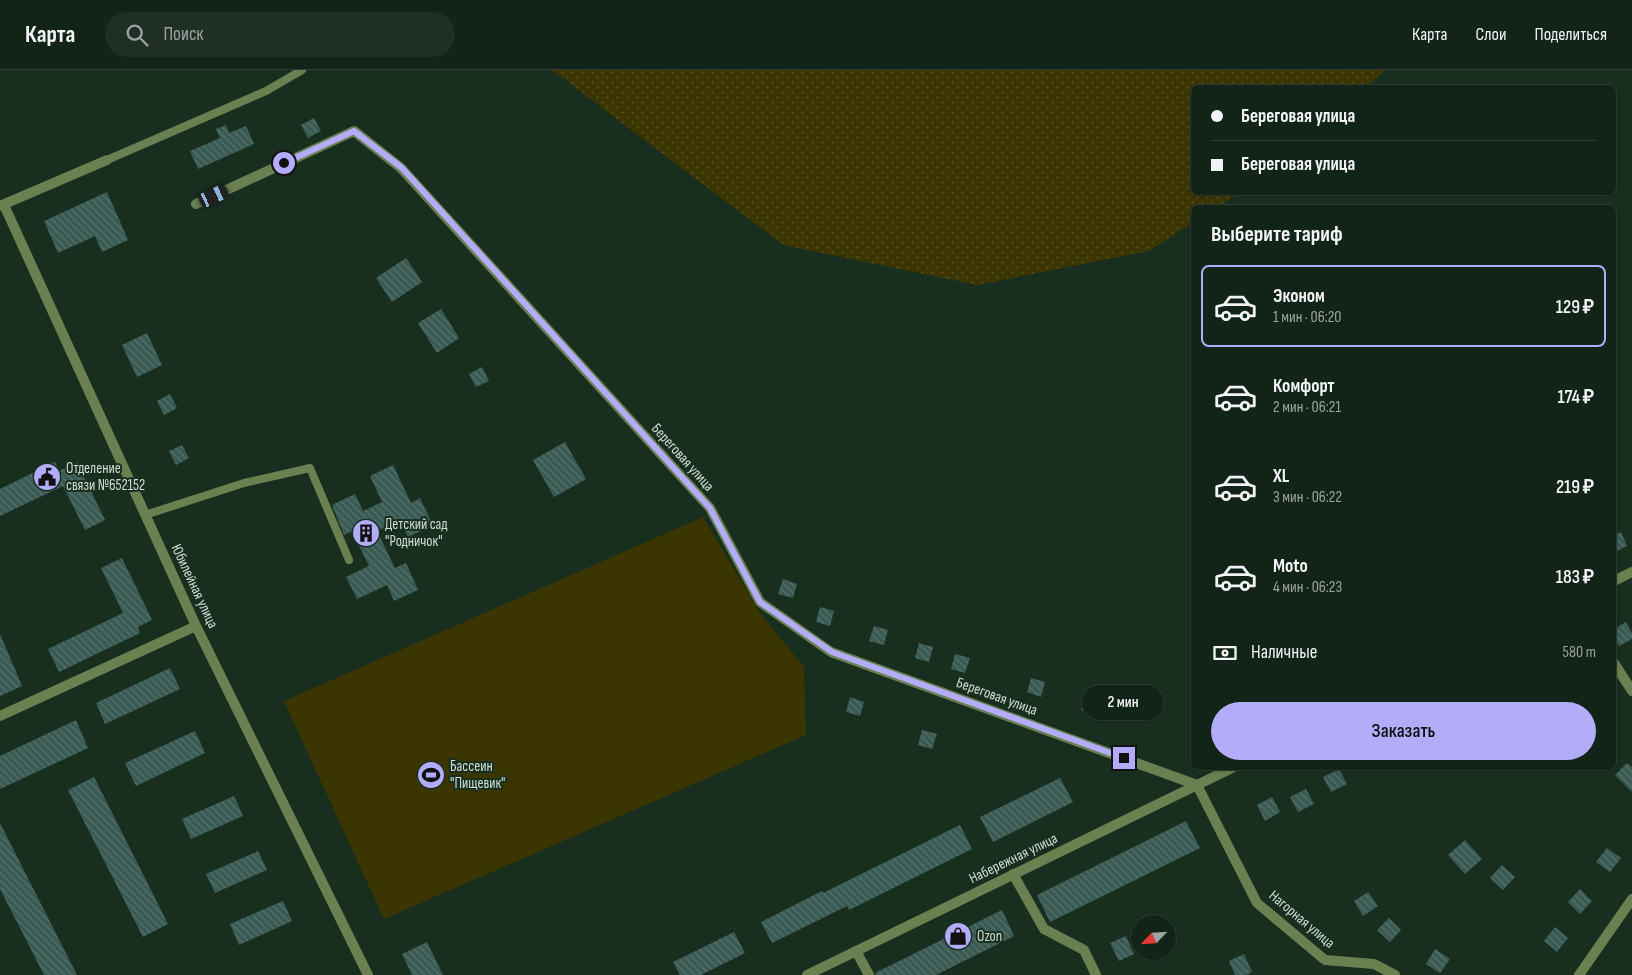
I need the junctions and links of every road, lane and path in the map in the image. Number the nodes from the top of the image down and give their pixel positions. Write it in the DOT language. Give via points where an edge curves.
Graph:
graph roads {
  1 [pos="302,70"];
  2 [pos="107,160"];
  3 [pos="196,204"];
  4 [pos="2,206"];
  5 [pos="145,514"];
  6 [pos="349,560"];
  7 [pos="1632,572"];
  8 [pos="1616,580"];
  9 [pos="196,626"];
  10 [pos="1616,666"];
  11 [pos="1632,691"];
  12 [pos="0,716"];
  13 [pos="1228,770"];
  14 [pos="1197,785"];
  15 [pos="1013,874"];
  16 [pos="1632,899"];
  17 [pos="856,951"];
  18 [pos="368,975"];
  19 [pos="808,975"];
  20 [pos="868,975"];
  21 [pos="1096,975"];
  22 [pos="1395,975"];
  23 [pos="1580,975"];
  1 -- 2 [label="lane" via="266,91"];
  2 -- 4 [label="street, Юбилейная улица"];
  3 -- 14 [label="street, Береговая улица" via="354,131 402,168 710,508 760,602 832,652"];
  4 -- 5 [label="street, Юбилейная улица"];
  5 -- 6 [label="lane" via="244,483 310,468"];
  5 -- 9 [label="street, Юбилейная улица"];
  7 -- 8 [label="street"];
  9 -- 12 [label="street"];
  9 -- 18 [label="street, Юбилейная улица"];
  10 -- 11 [label="street"];
  13 -- 14 [label="street, Набережная улица"];
  14 -- 15 [label="street, Набережная улица"];
  14 -- 22 [label="street, Нагорная улица" via="1257,903 1326,960 1374,964"];
  15 -- 17 [label="street, Набережная улица"];
  15 -- 21 [label="street" via="1044,929 1084,950"];
  16 -- 23 [label="street"];
  17 -- 19 [label="street, Набережная улица"];
  17 -- 20 [label="street"];
}
